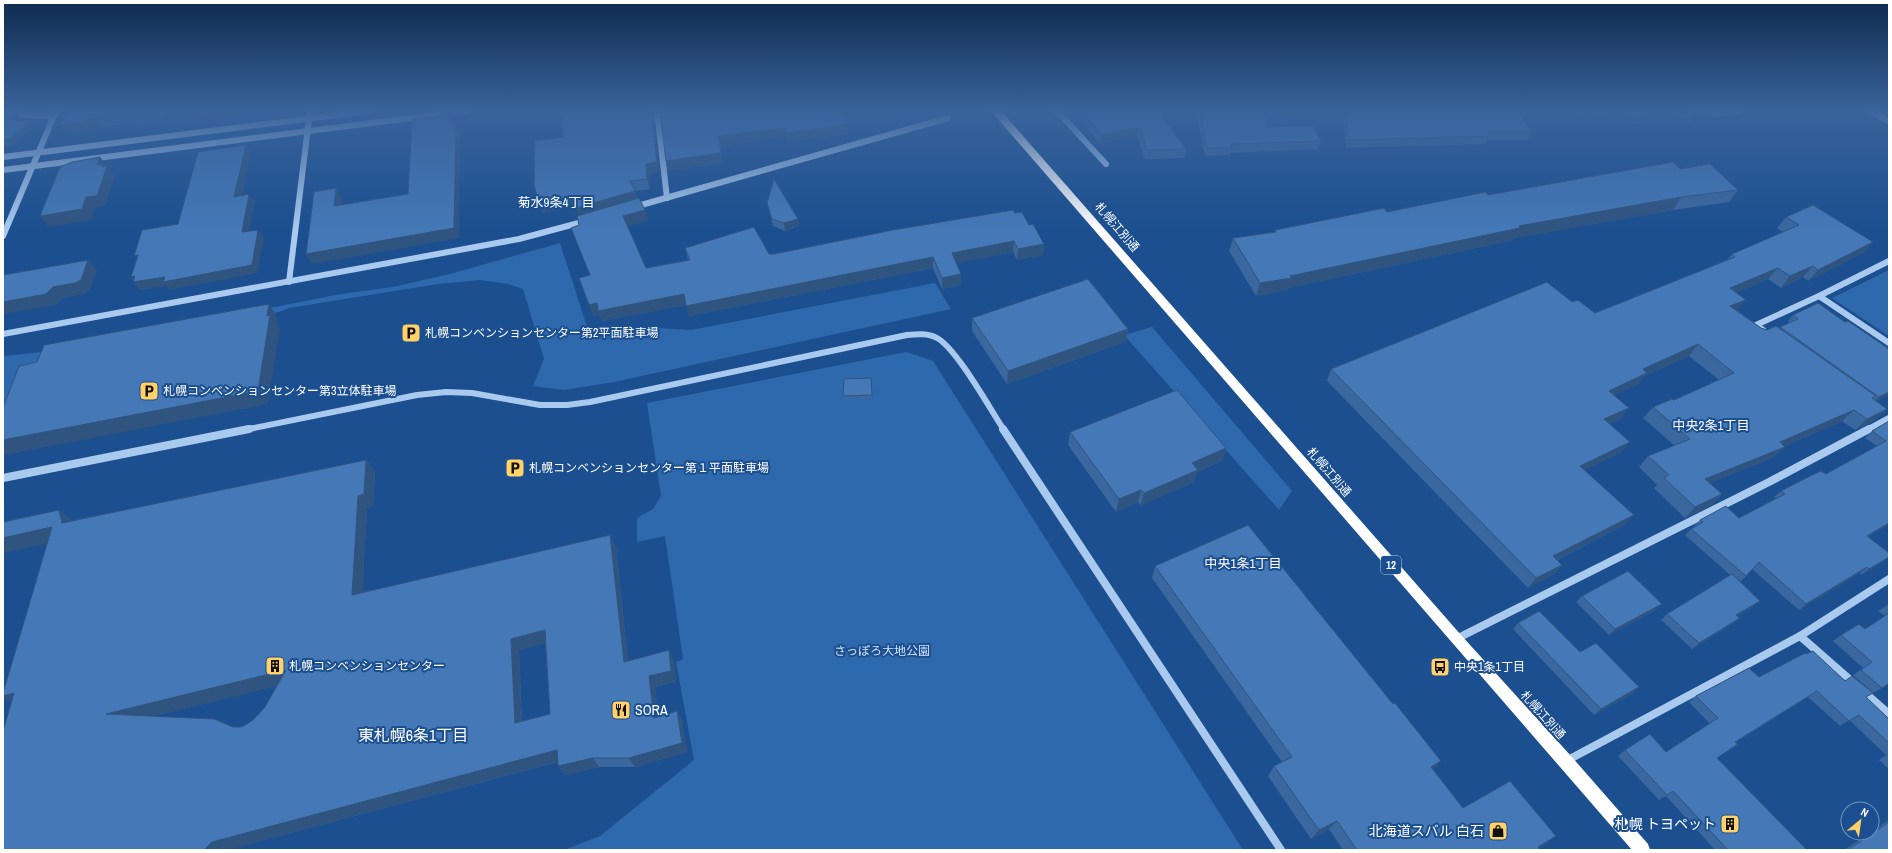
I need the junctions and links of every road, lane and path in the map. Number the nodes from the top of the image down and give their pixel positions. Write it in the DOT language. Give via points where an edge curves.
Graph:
graph roads {
  1 [pos="39,151"];
  2 [pos="63,151"];
  3 [pos="156,151"];
  4 [pos="305,151"];
  5 [pos="662,151"];
  6 [pos="833,151"];
  7 [pos="1031,151"];
  8 [pos="1094,151"];
  9 [pos="38,154"];
  10 [pos="3,158"];
  11 [pos="1106,164"];
  12 [pos="32,167"];
  13 [pos="3,170"];
  14 [pos="667,198"];
  15 [pos="630,208"];
  16 [pos="593,219"];
  17 [pos="3,236"];
  18 [pos="1889,261"];
  19 [pos="289,282"];
  20 [pos="1819,296"];
  21 [pos="3,334"];
  22 [pos="1769,334"];
  23 [pos="1889,343"];
  24 [pos="1886,416"];
  25 [pos="3,478"];
  26 [pos="1889,580"];
  27 [pos="1800,636"];
  28 [pos="1456,639"];
  29 [pos="1889,714"];
  30 [pos="1566,761"];
  31 [pos="1281,850"];
  32 [pos="1642,850"];
  1 -- 9 [label="street"];
  2 -- 9 [label="street"];
  3 -- 12 [label="street"];
  4 -- 19 [label="street"];
  5 -- 14 [label="street"];
  6 -- 14 [label="street"];
  7 -- 28 [label="highway, 札幌江別通 / 12"];
  8 -- 11 [label="street"];
  9 -- 10 [label="street"];
  9 -- 12 [label="street"];
  12 -- 13 [label="street"];
  12 -- 17 [label="street"];
  14 -- 15 [label="street"];
  16 -- 19 [label="street" via="519,239"];
  18 -- 20 [label="street"];
  19 -- 21 [label="street"];
  20 -- 22 [label="street" via="1756,325"];
  20 -- 23 [label="street"];
  24 -- 28 [label="street" via="1769,482"];
  25 -- 31 [label="street" via="417,395 472,393 540,405 567,405 907,335 934,336 952,351"];
  26 -- 27 [label="street"];
  27 -- 29 [label="street"];
  27 -- 30 [label="street"];
  28 -- 30 [label="highway, 札幌江別通 / 12"];
  30 -- 32 [label="highway, 札幌江別通 / 12"];
}
